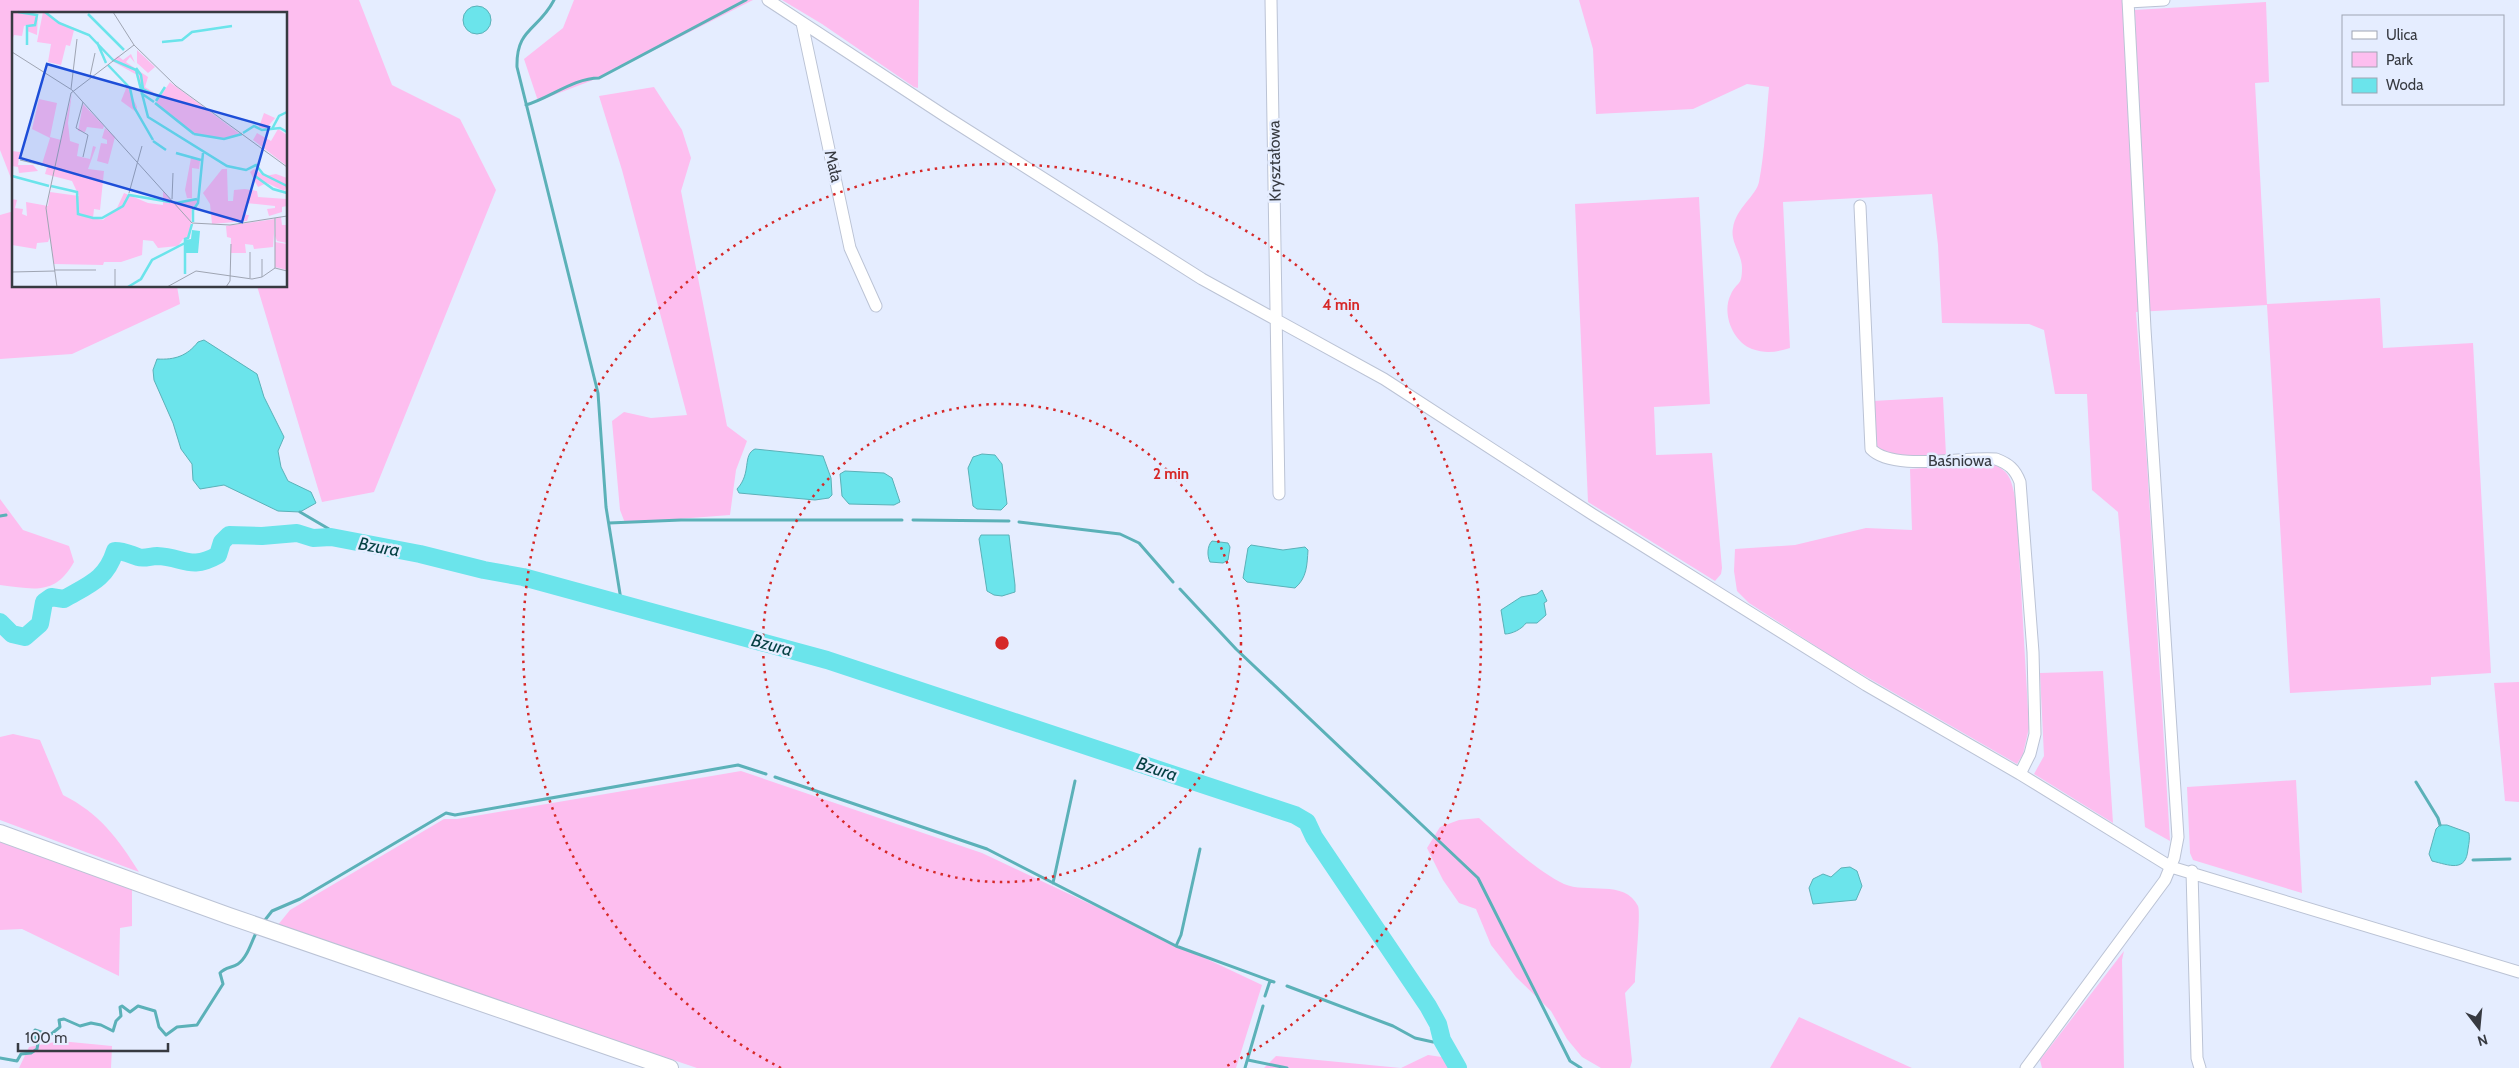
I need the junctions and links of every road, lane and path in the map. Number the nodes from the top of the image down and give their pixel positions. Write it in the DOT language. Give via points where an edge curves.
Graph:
graph roads {
  1 [pos="768,0"];
  2 [pos="1271,0"];
  3 [pos="2164,0"];
  4 [pos="2128,1"];
  5 [pos="802,23"];
  6 [pos="1860,206"];
  7 [pos="876,306"];
  8 [pos="1277,321"];
  9 [pos="1279,494"];
  10 [pos="2020,774"];
  11 [pos="0,833"];
  12 [pos="2171,867"];
  13 [pos="2192,871"];
  14 [pos="2519,972"];
  15 [pos="670,1068"];
  16 [pos="2027,1068"];
  17 [pos="2200,1068"];
  1 -- 5 [label="street"];
  2 -- 8 [label="street, Kryształowa"];
  3 -- 4 [label="street"];
  4 -- 12 [label="street" via="2145,329 2177,824"];
  5 -- 7 [label="street, Mała" via="850,248"];
  5 -- 8 [label="street" via="1202,279"];
  6 -- 10 [label="street, Baśniowa" via="1869,442 1872,449 1878,456 1904,461 1996,459 2007,463 2020,482 2033,652 2035,734"];
  8 -- 9 [label="street, Kryształowa"];
  8 -- 10 [label="street" via="1384,379 1866,685"];
  10 -- 12 [label="street"];
  11 -- 15 [label="street" via="229,916"];
  12 -- 13 [label="street"];
  12 -- 16 [label="street" via="2152,899"];
  13 -- 14 [label="street"];
  13 -- 17 [label="street" via="2197,1058"];
}
